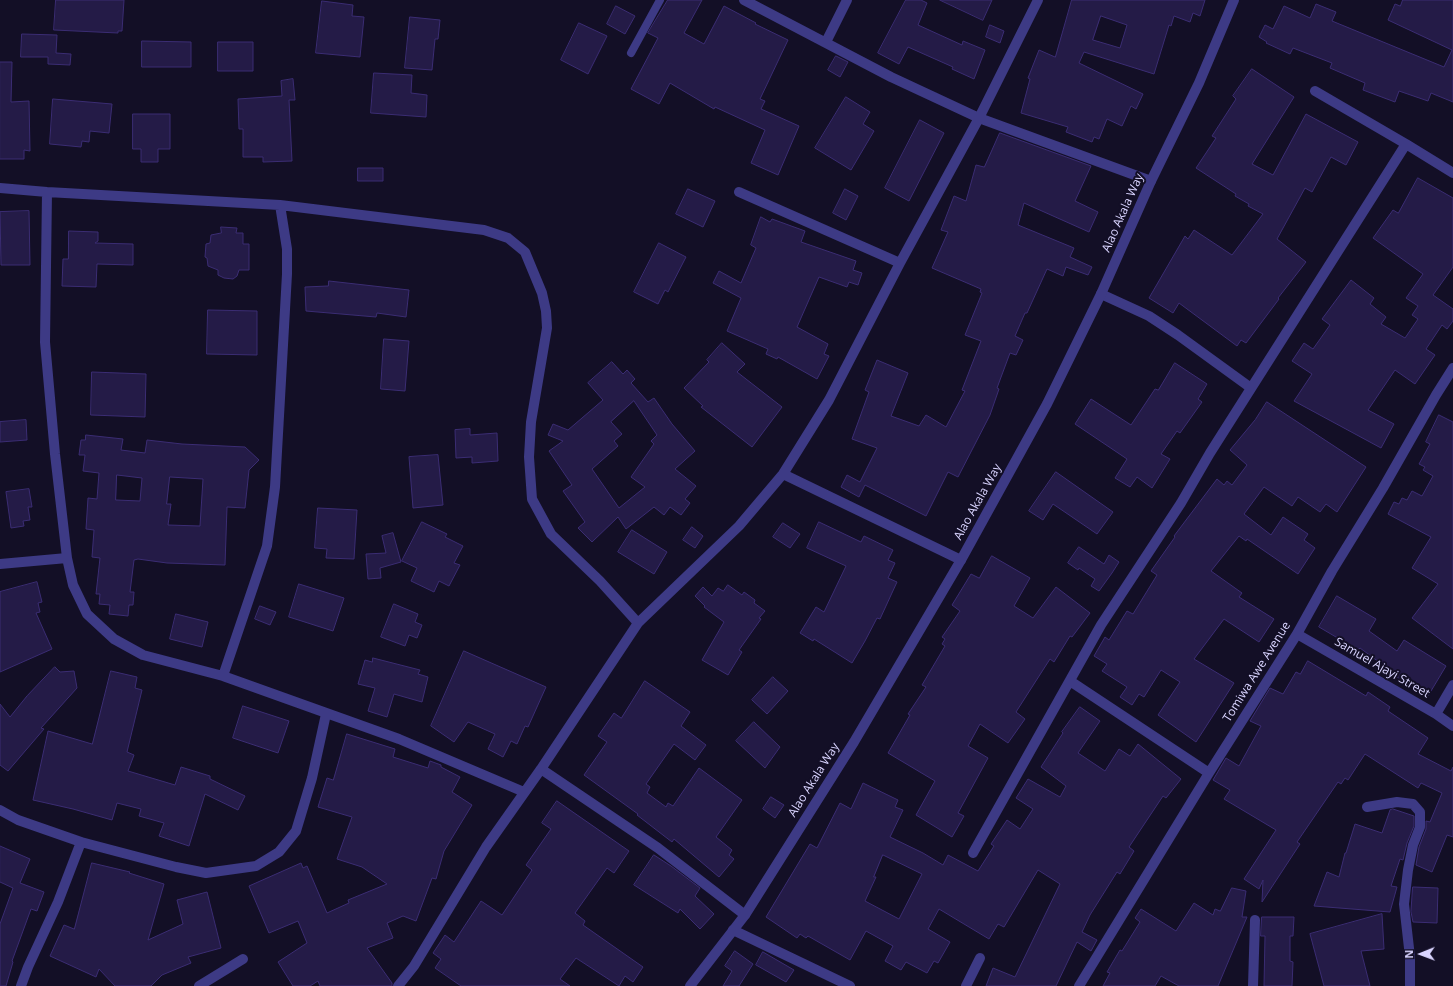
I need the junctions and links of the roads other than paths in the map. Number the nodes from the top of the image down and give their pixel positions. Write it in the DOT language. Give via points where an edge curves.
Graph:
graph roads {
  1 [pos="660,0"];
  2 [pos="744,0"];
  3 [pos="847,0"];
  4 [pos="1038,0"];
  5 [pos="1234,0"];
  6 [pos="826,42"];
  7 [pos="631,53"];
  8 [pos="1315,91"];
  9 [pos="979,118"];
  10 [pos="1406,144"];
  11 [pos="1453,173"];
  12 [pos="1151,181"];
  13 [pos="0,188"];
  14 [pos="47,192"];
  15 [pos="739,192"];
  16 [pos="280,205"];
  17 [pos="900,263"];
  18 [pos="1101,294"];
  19 [pos="1453,368"];
  20 [pos="1251,388"];
  21 [pos="783,474"];
  22 [pos="67,558"];
  23 [pos="961,560"];
  24 [pos="0,564"];
  25 [pos="638,623"];
  26 [pos="1297,634"];
  27 [pos="224,676"];
  28 [pos="1070,681"];
  29 [pos="1453,685"];
  30 [pos="326,714"];
  31 [pos="1436,714"];
  32 [pos="1453,726"];
  33 [pos="541,769"];
  34 [pos="1208,773"];
  35 [pos="524,792"];
  36 [pos="1367,807"];
  37 [pos="0,810"];
  38 [pos="81,842"];
  39 [pos="973,853"];
  40 [pos="745,915"];
  41 [pos="1255,920"];
  42 [pos="734,930"];
  43 [pos="980,958"];
  44 [pos="243,959"];
  45 [pos="20,986"];
  46 [pos="199,986"];
  47 [pos="398,986"];
  48 [pos="690,986"];
  49 [pos="850,986"];
  50 [pos="966,986"];
  51 [pos="1079,986"];
  52 [pos="1253,986"];
  53 [pos="1410,986"];
  1 -- 7 [label="lane"];
  2 -- 6 [label="street"];
  3 -- 6 [label="street"];
  4 -- 9 [label="street"];
  5 -- 12 [label="street, Alao Akala Way" via="1199,82"];
  6 -- 9 [label="street" via="891,77"];
  8 -- 10 [label="street"];
  9 -- 12 [label="street"];
  9 -- 17 [label="street"];
  10 -- 11 [label="street"];
  10 -- 20 [label="street"];
  12 -- 18 [label="street, Alao Akala Way"];
  13 -- 14 [label="street"];
  14 -- 16 [label="street"];
  14 -- 22 [label="street" via="45,342"];
  15 -- 17 [label="street"];
  16 -- 25 [label="street" via="484,230 508,238 525,252 542,293 547,328 531,422 529,457 532,498 551,534 600,581"];
  16 -- 27 [label="street" via="287,249 287,274 275,487 267,546"];
  17 -- 21 [label="street" via="829,400"];
  18 -- 20 [label="street" via="1149,316"];
  18 -- 23 [label="street, Alao Akala Way" via="1047,404"];
  19 -- 26 [label="street, Tomiwa Awe Avenue"];
  20 -- 28 [label="street" via="1181,503 1105,619"];
  21 -- 23 [label="street"];
  21 -- 25 [label="street" via="739,526"];
  22 -- 24 [label="street"];
  22 -- 27 [label="street" via="73,586 87,614 114,639 143,655"];
  23 -- 40 [label="street, Alao Akala Way" via="854,742"];
  25 -- 33 [label="street"];
  26 -- 31 [label="street, Samuel Ajayi Street"];
  26 -- 34 [label="street, Tomiwa Awe Avenue"];
  27 -- 30 [label="street"];
  28 -- 34 [label="street"];
  28 -- 39 [label="street"];
  29 -- 31 [label="street"];
  30 -- 35 [label="street" via="399,739"];
  30 -- 38 [label="street" via="312,778 296,831 279,852 256,866 206,873"];
  31 -- 32 [label="street, Samuel Ajayi Street"];
  33 -- 35 [label="street"];
  33 -- 40 [label="street" via="658,848"];
  34 -- 51 [label="street, Tomiwa Awe Avenue"];
  35 -- 47 [label="street" via="486,847 414,966"];
  36 -- 53 [label="street" via="1397,802 1413,804 1420,812 1420,827 1408,870 1404,904 1410,957"];
  37 -- 38 [label="street" via="18,820"];
  38 -- 45 [label="street" via="58,902"];
  40 -- 42 [label="street, Alao Akala Way"];
  41 -- 52 [label="street"];
  42 -- 48 [label="street, Alao Akala Way"];
  42 -- 49 [label="street"];
  43 -- 50 [label="street"];
  44 -- 46 [label="street"];
}
